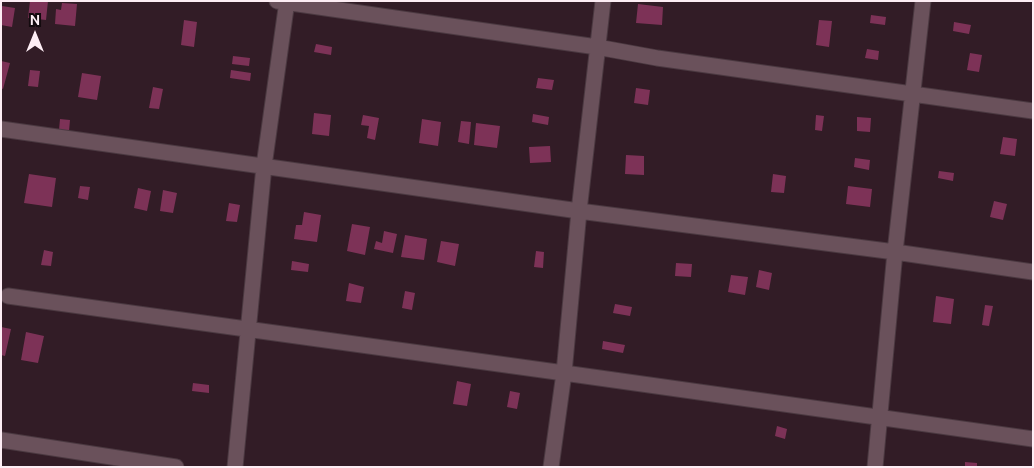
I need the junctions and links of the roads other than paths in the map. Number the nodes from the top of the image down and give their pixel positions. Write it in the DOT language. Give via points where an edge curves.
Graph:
graph roads {
  1 [pos="603,1"];
  2 [pos="923,1"];
  3 [pos="283,2"];
  4 [pos="597,47"];
  5 [pos="912,94"];
  6 [pos="1033,111"];
  7 [pos="1,129"];
  8 [pos="264,166"];
  9 [pos="579,211"];
  10 [pos="895,252"];
  11 [pos="1033,272"];
  12 [pos="8,296"];
  13 [pos="249,329"];
  14 [pos="564,373"];
  15 [pos="880,416"];
  16 [pos="1033,439"];
  17 [pos="1,440"];
  18 [pos="176,467"];
  19 [pos="235,467"];
  20 [pos="551,467"];
  21 [pos="875,467"];
  1 -- 4 [label="street"];
  2 -- 5 [label="street"];
  3 -- 4 [label="street"];
  3 -- 8 [label="street"];
  4 -- 5 [label="street"];
  4 -- 9 [label="street"];
  5 -- 6 [label="street"];
  5 -- 10 [label="street"];
  7 -- 8 [label="street"];
  8 -- 9 [label="street"];
  8 -- 13 [label="street"];
  9 -- 10 [label="street"];
  9 -- 14 [label="street"];
  10 -- 11 [label="street"];
  10 -- 15 [label="street"];
  12 -- 13 [label="street"];
  13 -- 14 [label="street"];
  13 -- 19 [label="street"];
  14 -- 15 [label="street"];
  14 -- 20 [label="street"];
  15 -- 16 [label="street"];
  15 -- 21 [label="street"];
  17 -- 18 [label="street"];
}
